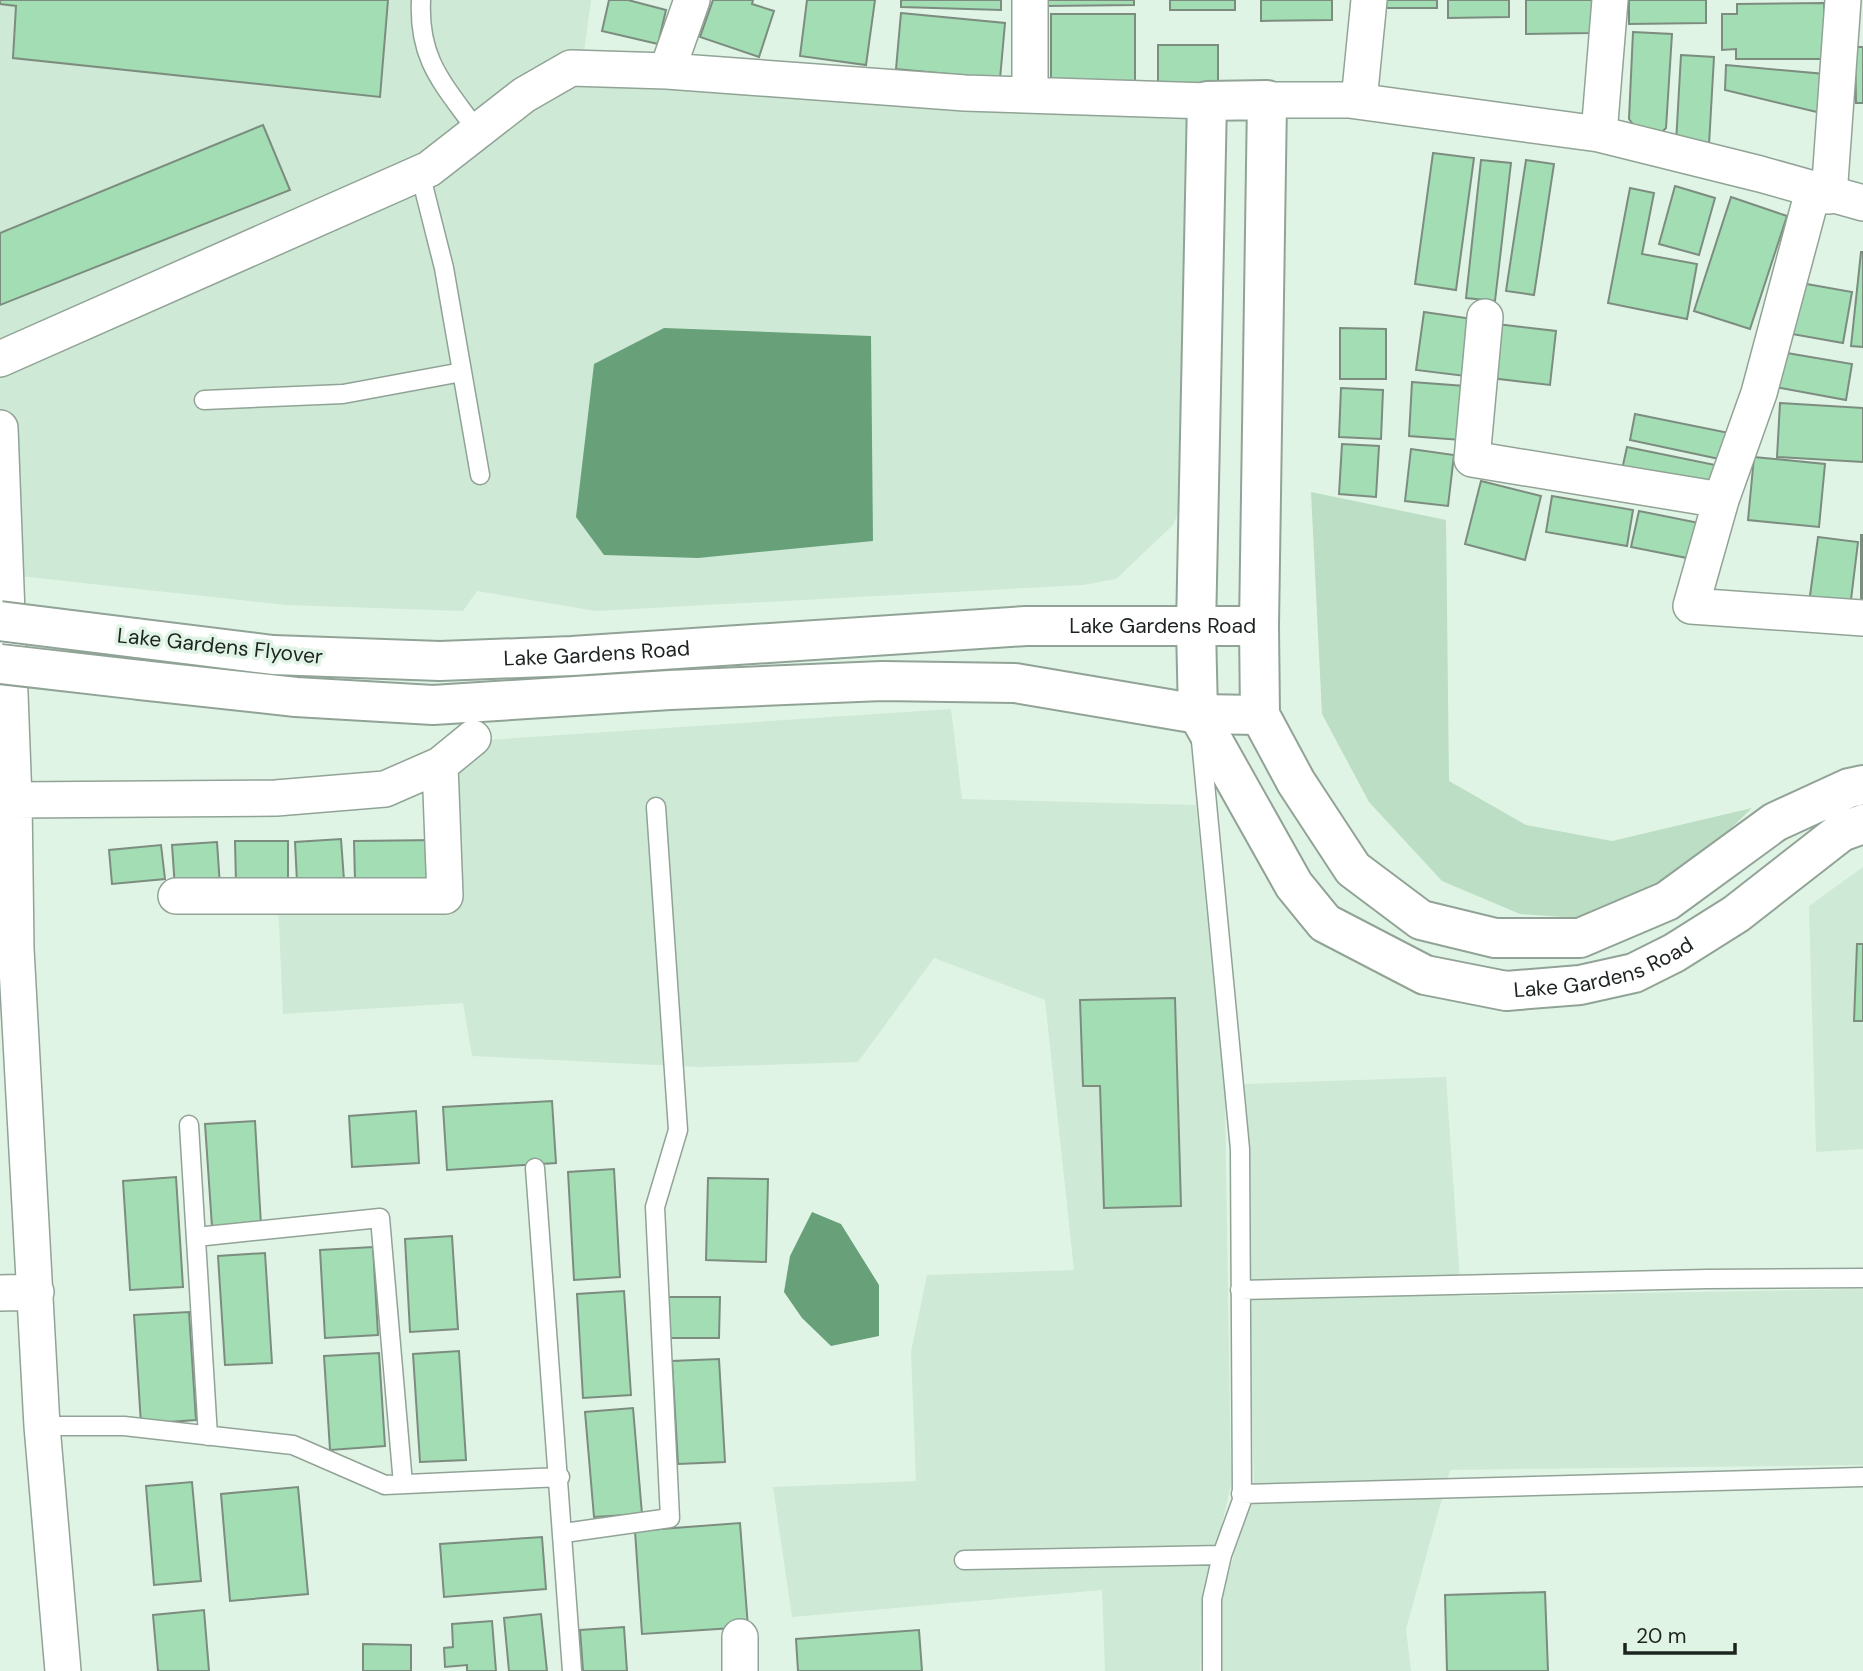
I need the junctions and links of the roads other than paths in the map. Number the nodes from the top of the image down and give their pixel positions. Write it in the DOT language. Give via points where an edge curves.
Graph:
graph roads {
  1 [pos="421,0"];
  2 [pos="692,0"];
  3 [pos="1030,0"];
  4 [pos="1369,0"];
  5 [pos="1610,0"];
  6 [pos="1843,0"];
  7 [pos="667,71"];
  8 [pos="1030,95"];
  9 [pos="1267,100"];
  10 [pos="1207,101"];
  11 [pos="1359,101"];
  12 [pos="477,131"];
  13 [pos="1599,134"];
  14 [pos="420,173"];
  15 [pos="1821,193"];
  16 [pos="1863,203"];
  17 [pos="1485,317"];
  18 [pos="0,359"];
  19 [pos="462,372"];
  20 [pos="204,400"];
  21 [pos="0,428"];
  22 [pos="480,475"];
  23 [pos="1721,499"];
  24 [pos="1863,618"];
  25 [pos="0,621"];
  26 [pos="1259,626"];
  27 [pos="1196,628"];
  28 [pos="440,661"];
  29 [pos="0,664"];
  30 [pos="433,705"];
  31 [pos="1198,713"];
  32 [pos="1260,715"];
  33 [pos="473,738"];
  34 [pos="440,765"];
  35 [pos="1863,785"];
  36 [pos="14,800"];
  37 [pos="656,807"];
  38 [pos="1863,824"];
  39 [pos="176,897"];
  40 [pos="8,950"];
  41 [pos="189,1125"];
  42 [pos="536,1168"];
  43 [pos="196,1237"];
  44 [pos="1863,1278"];
  45 [pos="1240,1290"];
  46 [pos="0,1293"];
  47 [pos="36,1293"];
  48 [pos="42,1426"];
  49 [pos="208,1436"];
  50 [pos="560,1477"];
  51 [pos="1863,1477"];
  52 [pos="403,1484"];
  53 [pos="1241,1494"];
  54 [pos="564,1533"];
  55 [pos="1222,1555"];
  56 [pos="964,1560"];
  57 [pos="740,1637"];
  58 [pos="63,1671"];
  59 [pos="572,1671"];
  60 [pos="740,1671"];
  61 [pos="1212,1671"];
  1 -- 12 [label="lane" via="426,54"];
  2 -- 7 [label="street"];
  3 -- 8 [label="street"];
  4 -- 11 [label="street"];
  5 -- 13 [label="street"];
  6 -- 15 [label="street"];
  7 -- 8 [label="street"];
  7 -- 12 [label="street" via="571,68 524,95"];
  8 -- 10 [label="street"];
  9 -- 10 [label="main road"];
  9 -- 11 [label="street"];
  9 -- 26 [label="main road"];
  10 -- 27 [label="main road"];
  11 -- 13 [label="street"];
  12 -- 14 [label="street"];
  13 -- 15 [label="street"];
  14 -- 18 [label="street"];
  14 -- 19 [label="lane" via="444,268"];
  15 -- 16 [label="street"];
  15 -- 23 [label="street"];
  17 -- 23 [label="street" via="1472,459"];
  19 -- 20 [label="lane" via="343,394"];
  19 -- 22 [label="lane"];
  21 -- 36 [label="street"];
  23 -- 24 [label="street" via="1691,606"];
  25 -- 28 [label="main road, Lake Gardens Flyover, bridge" via="273,655"];
  26 -- 27 [label="main road, Lake Gardens Road"];
  26 -- 32 [label="main road, Lake Gardens Road"];
  27 -- 28 [label="main road, Lake Gardens Road" via="1026,626"];
  27 -- 31 [label="main road"];
  29 -- 30 [label="main road, Lake Gardens Flyover, bridge" via="296,697"];
  30 -- 31 [label="main road, Lake Gardens Road" via="882,681 1014,682"];
  31 -- 32 [label="main road"];
  31 -- 38 [label="main road, Lake Gardens Road" via="1271,848 1325,923 1425,975 1506,991 1580,985 1634,973 1736,914 1841,832"];
  31 -- 45 [label="lane" via="1240,1149"];
  32 -- 35 [label="main road, Lake Gardens Road" via="1296,782 1353,869 1421,920 1495,938 1580,938 1667,901 1775,822"];
  33 -- 34 [label="street"];
  34 -- 36 [label="street" via="385,789 276,798"];
  34 -- 39 [label="street" via="445,895"];
  36 -- 40 [label="street"];
  37 -- 54 [label="lane" via="678,1130 655,1207 670,1518"];
  40 -- 47 [label="street"];
  41 -- 43 [label="lane"];
  42 -- 50 [label="lane"];
  43 -- 49 [label="lane"];
  43 -- 52 [label="lane" via="380,1218"];
  44 -- 45 [label="lane"];
  45 -- 53 [label="lane"];
  46 -- 47 [label="street"];
  47 -- 48 [label="street"];
  48 -- 49 [label="lane" via="124,1426"];
  48 -- 58 [label="street"];
  49 -- 52 [label="lane" via="293,1445 385,1485"];
  50 -- 52 [label="lane"];
  50 -- 54 [label="lane"];
  51 -- 53 [label="lane"];
  53 -- 55 [label="lane"];
  54 -- 59 [label="lane"];
  55 -- 56 [label="lane"];
  55 -- 61 [label="lane" via="1212,1600"];
  57 -- 60 [label="street"];
}
